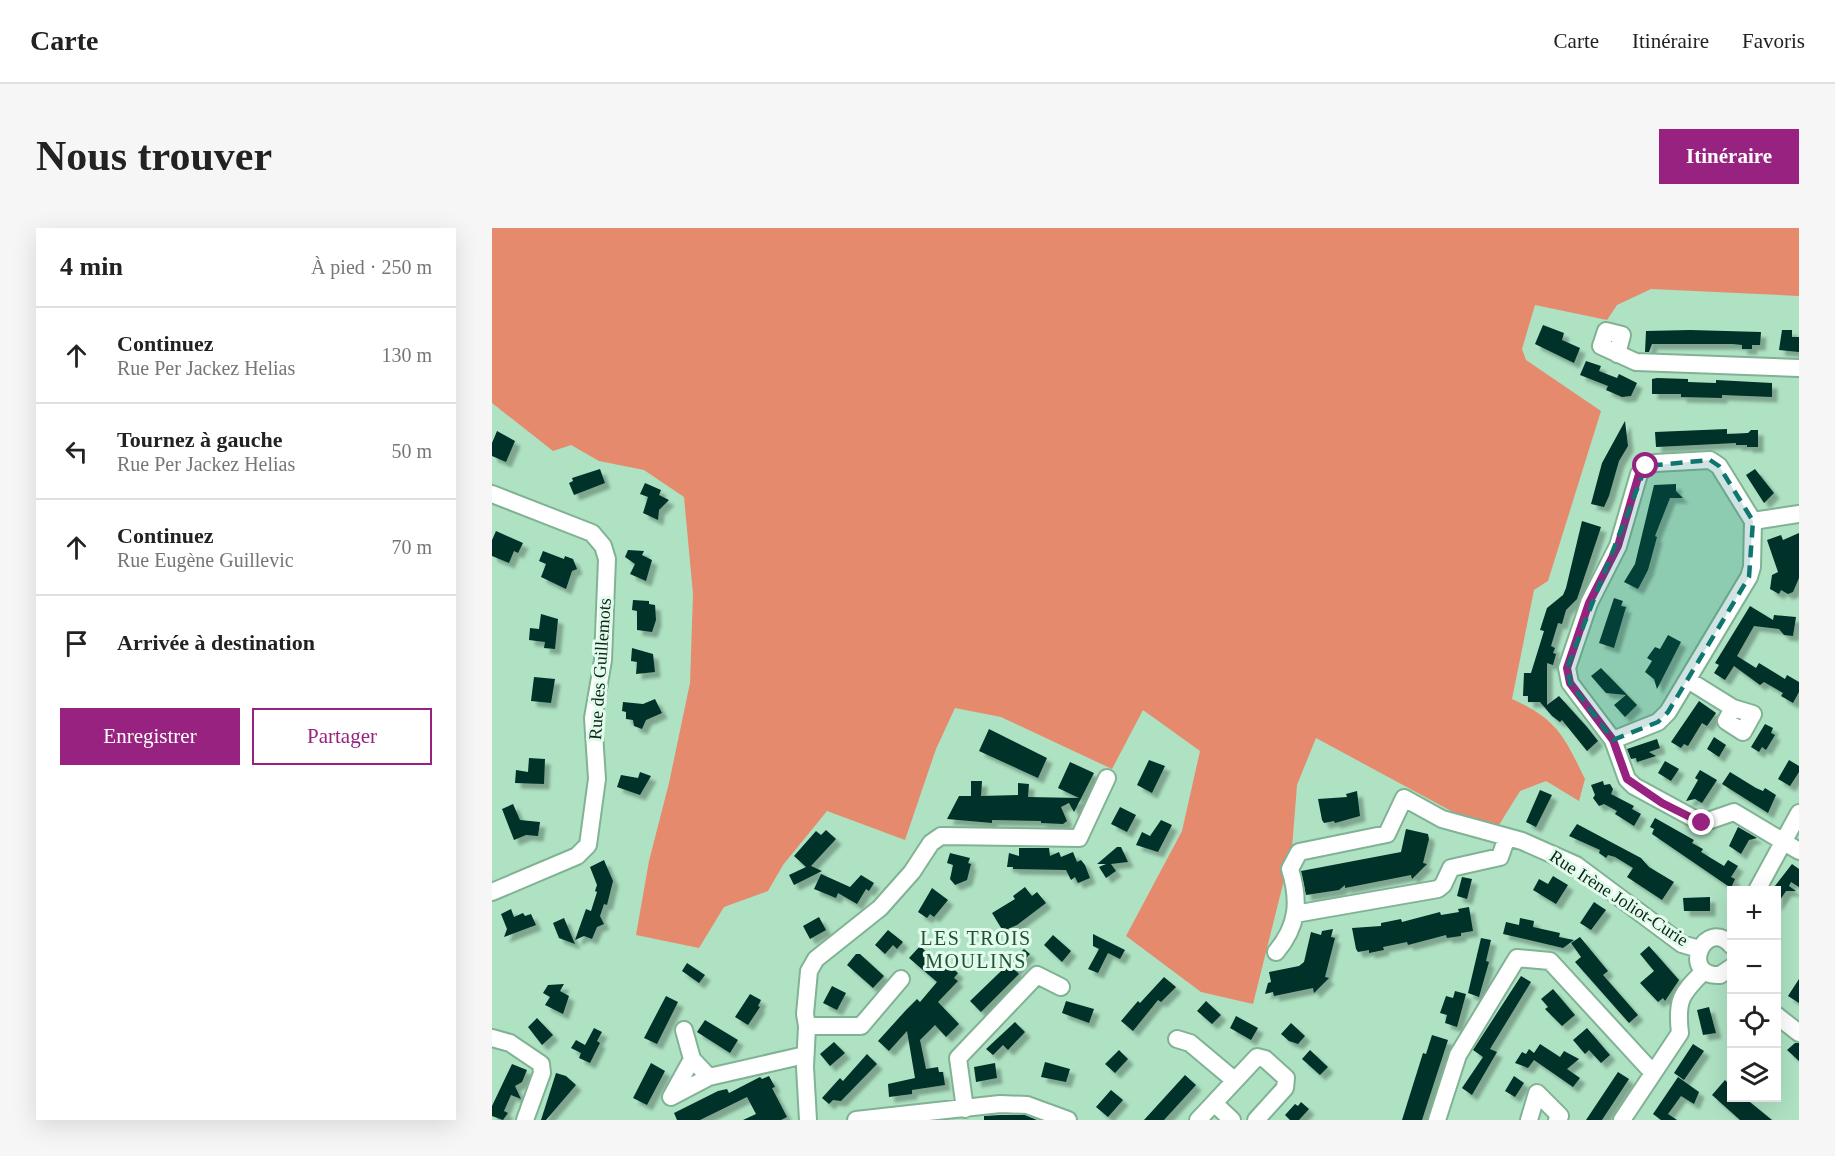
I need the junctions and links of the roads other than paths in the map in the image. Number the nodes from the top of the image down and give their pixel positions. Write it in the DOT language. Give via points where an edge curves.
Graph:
graph roads {
  1 [pos="1617,354"];
  2 [pos="1799,368"];
  3 [pos="492,494"];
  4 [pos="1799,514"];
  5 [pos="1753,521"];
  6 [pos="1688,680"];
  7 [pos="1733,708"];
  8 [pos="1613,740"];
  9 [pos="1107,778"];
  10 [pos="1799,813"];
  11 [pos="1507,837"];
  12 [pos="1783,842"];
  13 [pos="1799,851"];
  14 [pos="1760,886"];
  15 [pos="492,892"];
  16 [pos="1295,915"];
  17 [pos="1727,941"];
  18 [pos="1699,949"];
  19 [pos="1276,952"];
  20 [pos="1704,971"];
  21 [pos="1727,971"];
  22 [pos="901,979"];
  23 [pos="1061,987"];
  24 [pos="1781,1019"];
  25 [pos="807,1026"];
  26 [pos="684,1030"];
  27 [pos="1799,1033"];
  28 [pos="492,1038"];
  29 [pos="1177,1039"];
  30 [pos="805,1055"];
  31 [pos="692,1059"];
  32 [pos="1653,1073"];
  33 [pos="709,1077"];
  34 [pos="1233,1079"];
  35 [pos="1214,1103"];
  36 [pos="965,1109"];
  37 [pos="525,1120"];
  38 [pos="808,1120"];
  39 [pos="856,1120"];
  40 [pos="1068,1120"];
  41 [pos="1198,1120"];
  42 [pos="1232,1120"];
  43 [pos="1256,1120"];
  44 [pos="1437,1120"];
  45 [pos="1529,1120"];
  46 [pos="1557,1120"];
  47 [pos="1622,1120"];
  1 -- 2 [label="street" via="1644,363"];
  3 -- 15 [label="street, Rue des Guillemots" via="592,532 603,546 607,560 603,660 593,718 597,779 588,845 577,856"];
  4 -- 5 [label="street"];
  5 -- 6 [label="street" via="1749,577"];
  5 -- 8 [label="street" via="1719,466 1710,460 1655,463 1639,474 1618,546 1589,603 1567,668 1570,683"];
  6 -- 7 [label="street"];
  6 -- 8 [label="street" via="1658,722"];
  8 -- 12 [label="street" via="1627,779 1634,786 1702,823 1734,812"];
  9 -- 25 [label="street" via="1079,838 941,836 931,843 880,908 816,959 808,980"];
  10 -- 12 [label="street"];
  11 -- 16 [label="street" via="1500,857 1450,868 1438,888"];
  11 -- 16 [label="street, Rue Irène Joliot-Curie" via="1442,819 1404,798 1387,834 1299,852 1290,869 1298,900"];
  11 -- 18 [label="street, Rue Irène Joliot-Curie" via="1576,865 1682,944"];
  12 -- 13 [label="street"];
  12 -- 14 [label="street"];
  16 -- 19 [label="street" via="1289,936"];
  17 -- 18 [label="street" via="1712,938"];
  18 -- 20 [label="street" via="1698,961"];
  20 -- 21 [label="street" via="1714,975"];
  20 -- 32 [label="street" via="1680,998 1680,1033"];
  22 -- 25 [label="street" via="861,1026"];
  23 -- 36 [label="street" via="1037,975 958,1058"];
  24 -- 27 [label="street"];
  25 -- 30 [label="street"];
  26 -- 31 [label="street"];
  28 -- 37 [label="street" via="510,1043 541,1064 542,1073"];
  29 -- 34 [label="street" via="1190,1043"];
  30 -- 33 [label="street"];
  30 -- 38 [label="street"];
  31 -- 33 [label="street"];
  31 -- 33 [label="street" via="671,1097"];
  32 -- 44 [label="street" via="1550,961 1517,958 1458,1055"];
  32 -- 47 [label="street"];
  34 -- 35 [label="street"];
  34 -- 43 [label="street" via="1257,1057 1265,1059 1286,1078 1285,1088"];
  35 -- 41 [label="street"];
  35 -- 42 [label="street"];
  36 -- 39 [label="street"];
  36 -- 40 [label="street" via="1026,1105"];
  45 -- 46 [label="street" via="1537,1093 1560,1116"];
}
